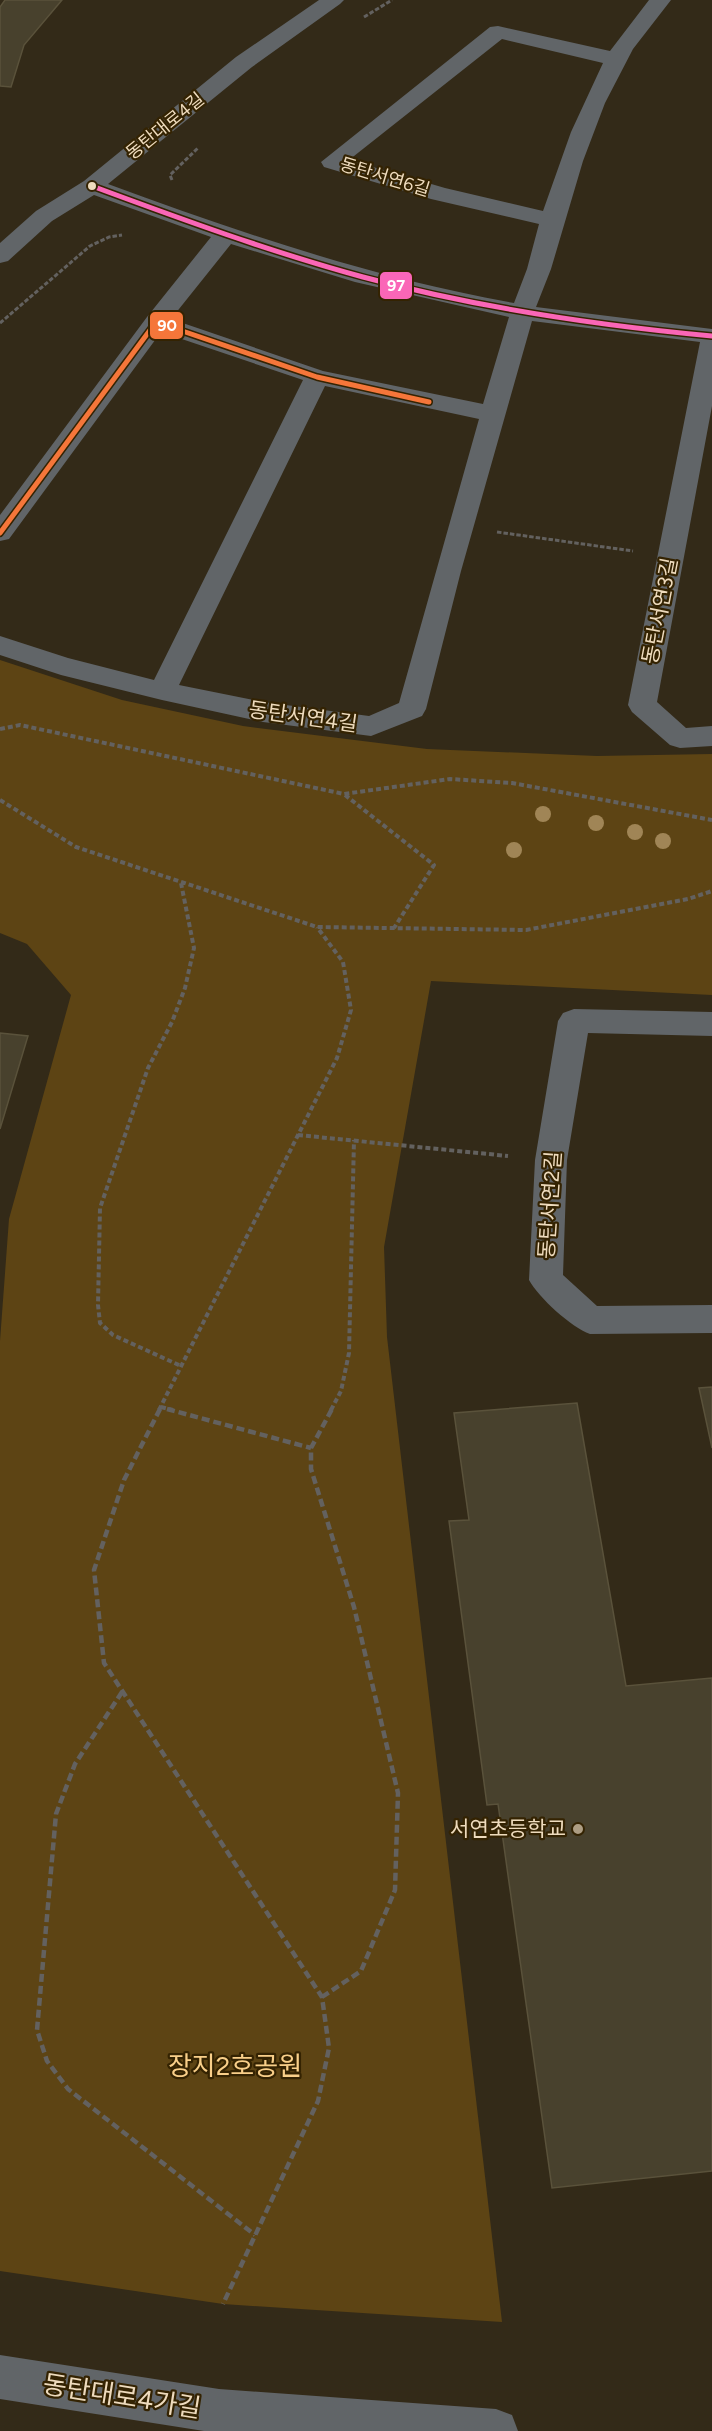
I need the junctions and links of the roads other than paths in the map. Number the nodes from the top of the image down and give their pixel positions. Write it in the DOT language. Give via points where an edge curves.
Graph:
graph roads {
  1 [pos="333,0"];
  2 [pos="660,0"];
  3 [pos="615,59"];
  4 [pos="92,186"];
  5 [pos="552,220"];
  6 [pos="226,235"];
  7 [pos="0,256"];
  8 [pos="522,313"];
  9 [pos="156,322"];
  10 [pos="712,336"];
  11 [pos="712,341"];
  12 [pos="317,377"];
  13 [pos="494,414"];
  14 [pos="703,437"];
  15 [pos="0,533"];
  16 [pos="0,645"];
  17 [pos="162,692"];
  18 [pos="712,736"];
  19 [pos="712,1024"];
  20 [pos="712,1319"];
  21 [pos="0,2377"];
  22 [pos="496,2431"];
  1 -- 4 [label="street, 동탄대로4길" via="244,62"];
  2 -- 3 [label="street"];
  3 -- 5 [label="street" via="589,110"];
  3 -- 5 [label="street, 동탄서연6길" via="498,32 332,162 439,194"];
  4 -- 6 [label="street"];
  4 -- 7 [label="street, 동탄대로4길" via="44,216"];
  5 -- 8 [label="street, 동탄서연4길"];
  6 -- 8 [label="street" via="363,277"];
  6 -- 9 [label="street"];
  8 -- 10 [label="street"];
  8 -- 13 [label="street, 동탄서연4길"];
  9 -- 12 [label="street"];
  9 -- 15 [label="street"];
  11 -- 14 [label="street, 동탄서연3길"];
  12 -- 13 [label="street"];
  12 -- 17 [label="street"];
  13 -- 17 [label="street, 동탄서연4길" via="412,709 371,726 263,712"];
  14 -- 18 [label="street, 동탄서연3길" via="670,556 642,705 680,738"];
  16 -- 17 [label="street, 동탄서연4길" via="61,666"];
  19 -- 20 [label="street, 동탄서연2길" via="574,1021 551,1160 546,1280 590,1320"];
  21 -- 22 [label="street, 동탄대로4가길" via="219,2411"];
}
